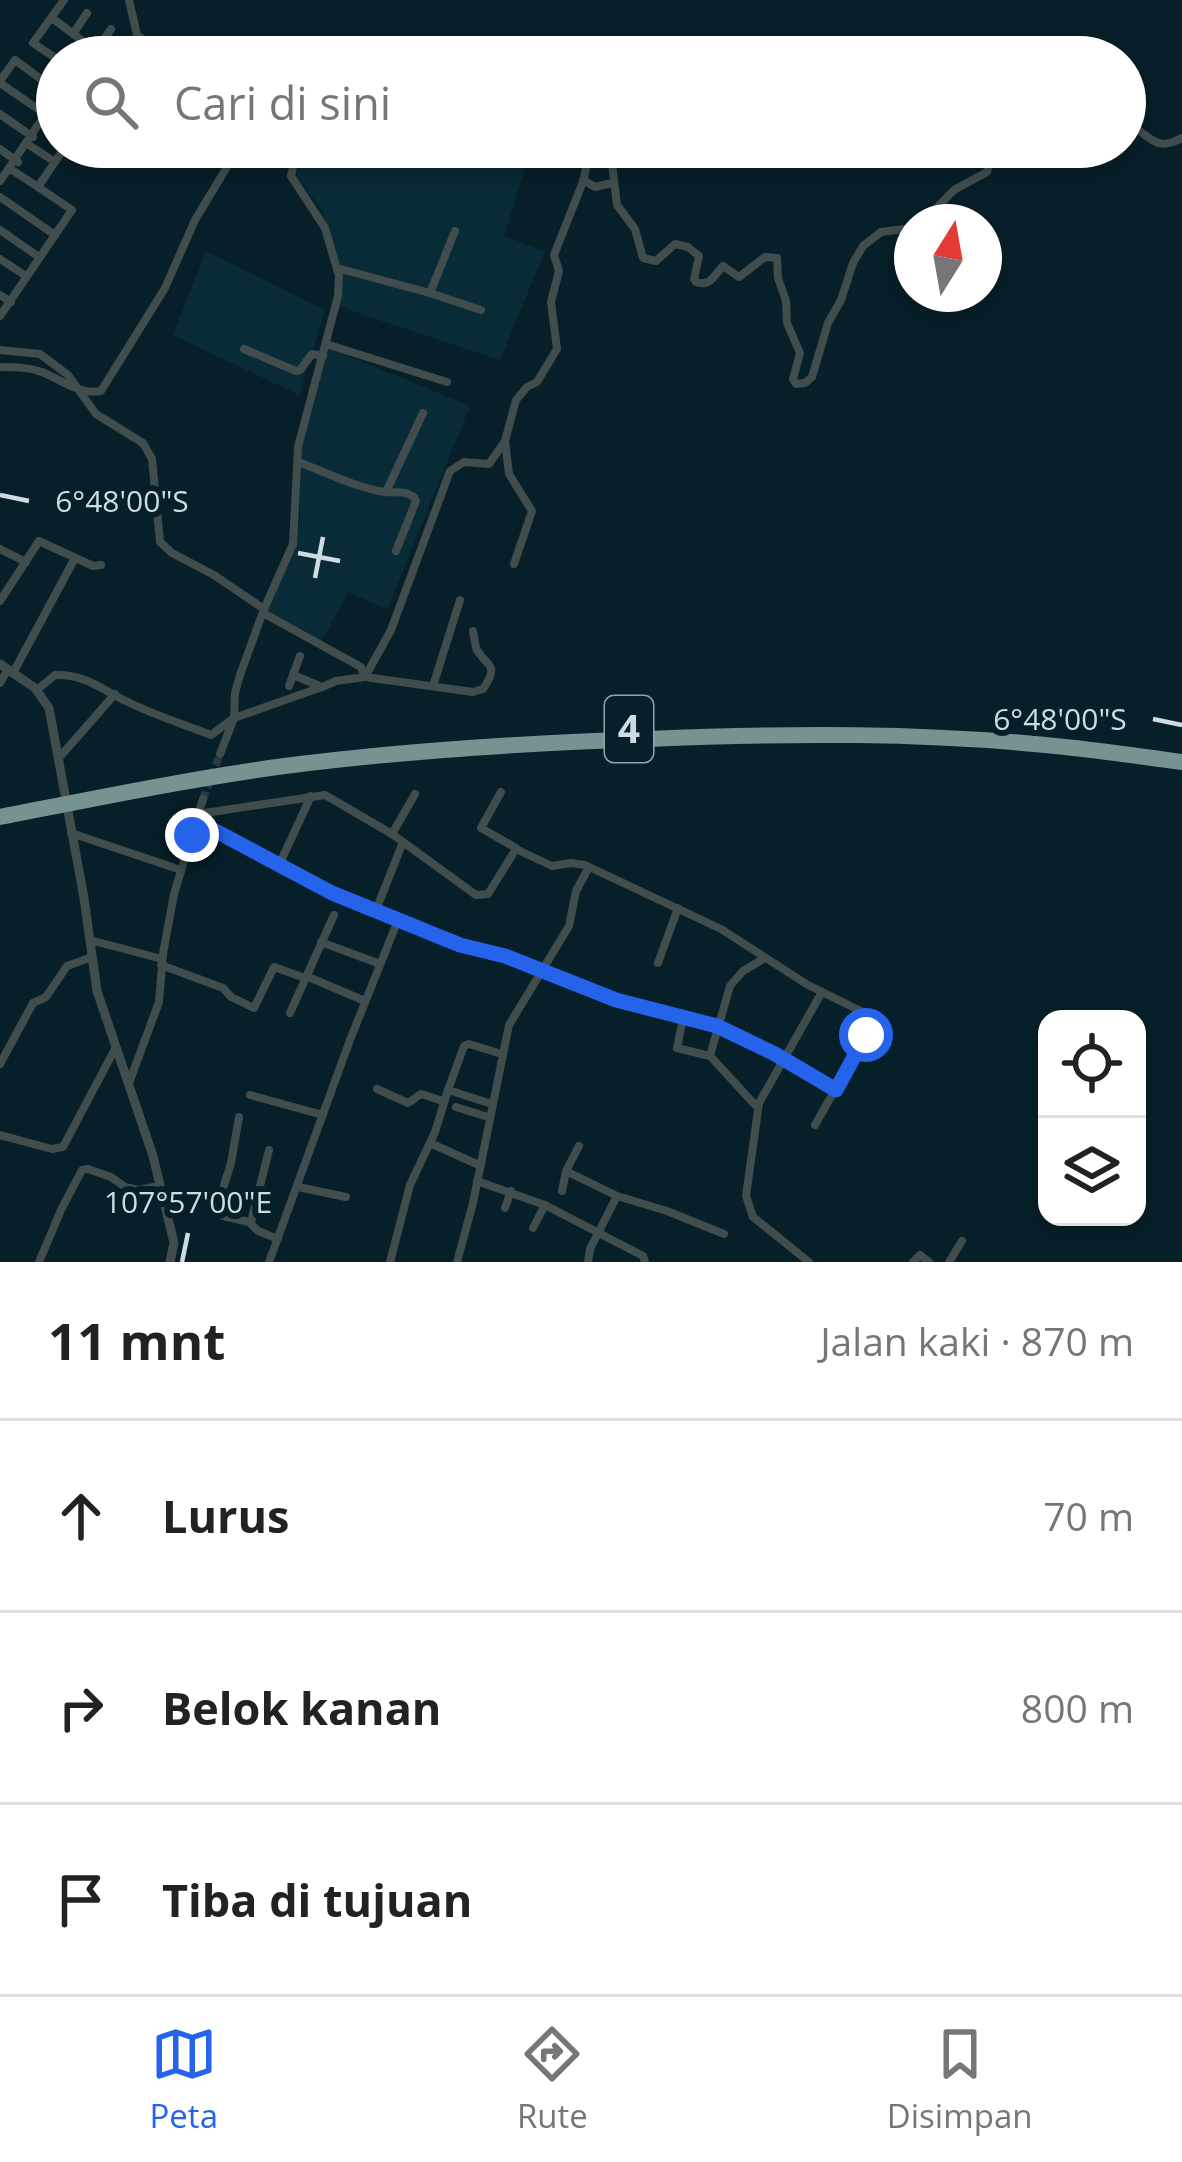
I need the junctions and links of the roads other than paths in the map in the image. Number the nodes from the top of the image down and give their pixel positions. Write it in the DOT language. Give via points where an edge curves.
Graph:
graph roads {
  1 [pos="64,0"];
  2 [pos="129,0"];
  3 [pos="87,13"];
  4 [pos="52,18"];
  5 [pos="111,29"];
  6 [pos="73,34"];
  7 [pos="38,36"];
  8 [pos="106,36"];
  9 [pos="138,36"];
  10 [pos="36,79"];
  11 [pos="0,82"];
  12 [pos="36,108"];
  13 [pos="0,114"];
  14 [pos="36,132"];
  15 [pos="1146,136"];
  16 [pos="1182,138"];
  17 [pos="30,141"];
  18 [pos="36,146"];
  19 [pos="0,149"];
  20 [pos="14,165"];
  21 [pos="51,168"];
  22 [pos="226,168"];
  23 [pos="292,168"];
  24 [pos="585,168"];
  25 [pos="611,168"];
  26 [pos="988,168"];
  27 [pos="583,180"];
  28 [pos="612,183"];
  29 [pos="1,187"];
  30 [pos="38,187"];
  31 [pos="940,204"];
  32 [pos="0,230"];
  33 [pos="894,230"];
  34 [pos="455,232"];
  35 [pos="55,235"];
  36 [pos="39,257"];
  37 [pos="0,259"];
  38 [pos="336,267"];
  39 [pos="26,276"];
  40 [pos="430,292"];
  41 [pos="0,295"];
  42 [pos="10,302"];
  43 [pos="481,310"];
  44 [pos="0,316"];
  45 [pos="326,344"];
  46 [pos="244,349"];
  47 [pos="0,350"];
  48 [pos="323,356"];
  49 [pos="0,367"];
  50 [pos="447,382"];
  51 [pos="80,390"];
  52 [pos="423,413"];
  53 [pos="505,441"];
  54 [pos="298,462"];
  55 [pos="386,492"];
  56 [pos="0,549"];
  57 [pos="396,551"];
  58 [pos="75,557"];
  59 [pos="26,562"];
  60 [pos="514,564"];
  61 [pos="101,565"];
  62 [pos="460,600"];
  63 [pos="0,602"];
  64 [pos="264,611"];
  65 [pos="473,632"];
  66 [pos="300,656"];
  67 [pos="7,668"];
  68 [pos="293,675"];
  69 [pos="364,677"];
  70 [pos="0,683"];
  71 [pos="289,686"];
  72 [pos="433,686"];
  73 [pos="322,687"];
  74 [pos="37,690"];
  75 [pos="115,694"];
  76 [pos="234,718"];
  77 [pos="1182,752"];
  78 [pos="220,754"];
  79 [pos="57,760"];
  80 [pos="1182,762"];
  81 [pos="501,792"];
  82 [pos="415,794"];
  83 [pos="311,795"];
  84 [pos="79,797"];
  85 [pos="202,799"];
  86 [pos="49,802"];
  87 [pos="0,806"];
  88 [pos="0,817"];
  89 [pos="198,817"];
  90 [pos="71,833"];
  91 [pos="392,834"];
  92 [pos="403,842"];
  93 [pos="517,849"];
  94 [pos="280,863"];
  95 [pos="590,867"];
  96 [pos="181,870"];
  97 [pos="678,908"];
  98 [pos="376,910"];
  99 [pos="334,914"];
  100 [pos="398,920"];
  101 [pos="90,940"];
  102 [pos="322,942"];
  103 [pos="92,956"];
  104 [pos="765,958"];
  105 [pos="162,962"];
  106 [pos="658,963"];
  107 [pos="380,964"];
  108 [pos="541,970"];
  109 [pos="306,977"];
  110 [pos="822,992"];
  111 [pos="366,1001"];
  112 [pos="290,1013"];
  113 [pos="683,1018"];
  114 [pos="717,1026"];
  115 [pos="117,1046"];
  116 [pos="502,1054"];
  117 [pos="710,1056"];
  118 [pos="784,1060"];
  119 [pos="0,1064"];
  120 [pos="129,1083"];
  121 [pos="376,1089"];
  122 [pos="448,1090"];
  123 [pos="836,1090"];
  124 [pos="250,1095"];
  125 [pos="443,1101"];
  126 [pos="492,1104"];
  127 [pos="457,1107"];
  128 [pos="758,1108"];
  129 [pos="322,1115"];
  130 [pos="239,1117"];
  131 [pos="488,1117"];
  132 [pos="815,1125"];
  133 [pos="0,1135"];
  134 [pos="430,1143"];
  135 [pos="579,1146"];
  136 [pos="268,1150"];
  137 [pos="481,1166"];
  138 [pos="566,1171"];
  139 [pos="477,1181"];
  140 [pos="160,1186"];
  141 [pos="298,1186"];
  142 [pos="562,1190"];
  143 [pos="511,1191"];
  144 [pos="617,1196"];
  145 [pos="346,1197"];
  146 [pos="544,1205"];
  147 [pos="505,1208"];
  148 [pos="250,1222"];
  149 [pos="533,1228"];
  150 [pos="600,1232"];
  151 [pos="724,1234"];
  152 [pos="278,1239"];
  153 [pos="962,1241"];
  154 [pos="39,1262"];
  155 [pos="170,1262"];
  156 [pos="269,1262"];
  157 [pos="390,1262"];
  158 [pos="457,1262"];
  159 [pos="588,1262"];
  160 [pos="645,1262"];
  161 [pos="809,1262"];
  162 [pos="914,1262"];
  163 [pos="929,1262"];
  164 [pos="949,1262"];
  1 -- 4 [label="street"];
  2 -- 9 [label="street"];
  3 -- 6 [label="street"];
  4 -- 6 [label="street"];
  4 -- 7 [label="street"];
  5 -- 8 [label="street"];
  10 -- 11 [label="street" via="14,60"];
  11 -- 12 [label="street"];
  13 -- 17 [label="street"];
  14 -- 17 [label="street"];
  15 -- 16 [label="street" via="1162,145"];
  17 -- 18 [label="street"];
  17 -- 20 [label="street"];
  19 -- 20 [label="street"];
  20 -- 29 [label="street"];
  20 -- 30 [label="street"];
  21 -- 30 [label="street"];
  22 -- 51 [label="street" via="104,388"];
  23 -- 38 [label="street"];
  24 -- 27 [label="street"];
  25 -- 28 [label="street"];
  26 -- 31 [label="street"];
  27 -- 28 [label="street"];
  27 -- 53 [label="street" via="554,255 555,353 516,400"];
  28 -- 33 [label="street" via="643,258 656,261 671,246 688,247 699,256 696,282 709,283 724,266 740,277 777,258 800,353 793,382 800,385 815,370 863,246"];
  29 -- 35 [label="street"];
  30 -- 35 [label="street" via="72,210"];
  32 -- 36 [label="street"];
  34 -- 40 [label="street"];
  35 -- 36 [label="street"];
  36 -- 39 [label="street"];
  37 -- 39 [label="street"];
  38 -- 40 [label="street"];
  38 -- 45 [label="street"];
  39 -- 42 [label="street"];
  40 -- 43 [label="street"];
  41 -- 42 [label="street"];
  42 -- 44 [label="street"];
  45 -- 48 [label="street"];
  45 -- 50 [label="street"];
  46 -- 48 [label="street" via="296,371 312,354"];
  47 -- 51 [label="street" via="40,354"];
  48 -- 54 [label="street"];
  49 -- 51 [label="street" via="34,370"];
  51 -- 64 [label="street" via="96,414 147,448 164,547"];
  52 -- 55 [label="street"];
  53 -- 60 [label="street" via="509,474 532,511"];
  53 -- 69 [label="street" via="489,464 464,461 450,471 391,630"];
  54 -- 55 [label="street"];
  54 -- 64 [label="street" via="293,544"];
  55 -- 57 [label="street" via="416,498"];
  56 -- 59 [label="street"];
  58 -- 59 [label="street" via="40,541"];
  58 -- 61 [label="street"];
  58 -- 67 [label="street"];
  59 -- 63 [label="street"];
  62 -- 72 [label="street"];
  64 -- 69 [label="street" via="361,667"];
  64 -- 76 [label="street" via="235,692"];
  65 -- 72 [label="street" via="489,663 485,686"];
  66 -- 68 [label="street"];
  67 -- 70 [label="street"];
  67 -- 74 [label="street"];
  68 -- 71 [label="street"];
  68 -- 73 [label="street"];
  69 -- 72 [label="street"];
  69 -- 73 [label="street"];
  73 -- 76 [label="street"];
  74 -- 75 [label="street" via="58,674"];
  74 -- 79 [label="street" via="49,708"];
  75 -- 76 [label="street" via="211,735"];
  75 -- 79 [label="street"];
  76 -- 78 [label="street"];
  77 -- 84 [label="highway, 4" via="907,726 532,732 352,747"];
  79 -- 90 [label="street"];
  80 -- 84 [label="highway, 4" via="907,736 777,734 419,751"];
  81 -- 93 [label="street" via="481,828"];
  82 -- 91 [label="street"];
  83 -- 89 [label="street"];
  83 -- 91 [label="street" via="334,798"];
  83 -- 94 [label="street"];
  84 -- 86 [label="highway, 4"];
  85 -- 89 [label="street"];
  86 -- 87 [label="highway, 4"];
  86 -- 88 [label="highway, 4"];
  89 -- 94 [label="street"];
  89 -- 96 [label="street"];
  90 -- 96 [label="street"];
  90 -- 101 [label="street"];
  91 -- 92 [label="street"];
  92 -- 93 [label="street" via="479,896 488,895"];
  92 -- 98 [label="street"];
  93 -- 95 [label="street" via="552,866"];
  94 -- 98 [label="street"];
  95 -- 97 [label="street"];
  95 -- 108 [label="street" via="569,926"];
  96 -- 105 [label="street"];
  97 -- 104 [label="street"];
  97 -- 106 [label="street"];
  98 -- 100 [label="street"];
  99 -- 102 [label="street"];
  100 -- 107 [label="street"];
  100 -- 108 [label="street"];
  101 -- 103 [label="street"];
  101 -- 105 [label="street"];
  102 -- 107 [label="street"];
  102 -- 109 [label="street"];
  103 -- 115 [label="street"];
  103 -- 119 [label="street" via="67,966 33,1003"];
  104 -- 110 [label="street"];
  104 -- 114 [label="street" via="732,981"];
  105 -- 109 [label="street" via="254,1008 274,967"];
  105 -- 120 [label="street" via="159,1002"];
  107 -- 111 [label="street"];
  108 -- 113 [label="street"];
  108 -- 116 [label="street" via="513,1016"];
  109 -- 111 [label="street"];
  109 -- 112 [label="street"];
  110 -- 118 [label="street"];
  110 -- 123 [label="street" via="874,1019"];
  111 -- 129 [label="street"];
  113 -- 114 [label="street"];
  113 -- 117 [label="street" via="676,1047"];
  114 -- 117 [label="street"];
  114 -- 118 [label="street"];
  115 -- 120 [label="street"];
  115 -- 133 [label="street" via="63,1147"];
  116 -- 122 [label="street" via="464,1046"];
  116 -- 126 [label="street"];
  117 -- 128 [label="street"];
  118 -- 123 [label="street"];
  118 -- 128 [label="street"];
  120 -- 140 [label="street"];
  121 -- 125 [label="street" via="408,1103 421,1094"];
  122 -- 125 [label="street"];
  122 -- 126 [label="street"];
  123 -- 132 [label="street"];
  124 -- 129 [label="street"];
  125 -- 134 [label="street"];
  126 -- 131 [label="street"];
  127 -- 131 [label="street"];
  128 -- 161 [label="street" via="749,1212"];
  129 -- 141 [label="street"];
  130 -- 148 [label="street" via="214,1214"];
  131 -- 137 [label="street"];
  134 -- 137 [label="street"];
  134 -- 157 [label="street"];
  135 -- 138 [label="street"];
  136 -- 148 [label="street"];
  137 -- 139 [label="street"];
  138 -- 142 [label="street"];
  138 -- 144 [label="street"];
  139 -- 143 [label="street"];
  139 -- 158 [label="street"];
  140 -- 154 [label="street" via="138,1190 82,1170"];
  140 -- 155 [label="street" via="174,1243"];
  141 -- 145 [label="street"];
  141 -- 152 [label="street"];
  143 -- 146 [label="street"];
  143 -- 147 [label="street"];
  144 -- 150 [label="street"];
  144 -- 151 [label="street"];
  146 -- 149 [label="street"];
  146 -- 150 [label="street"];
  148 -- 152 [label="street"];
  150 -- 159 [label="street"];
  150 -- 160 [label="street"];
  152 -- 156 [label="street"];
  153 -- 164 [label="street"];
  162 -- 163 [label="street" via="920,1255"];
}
